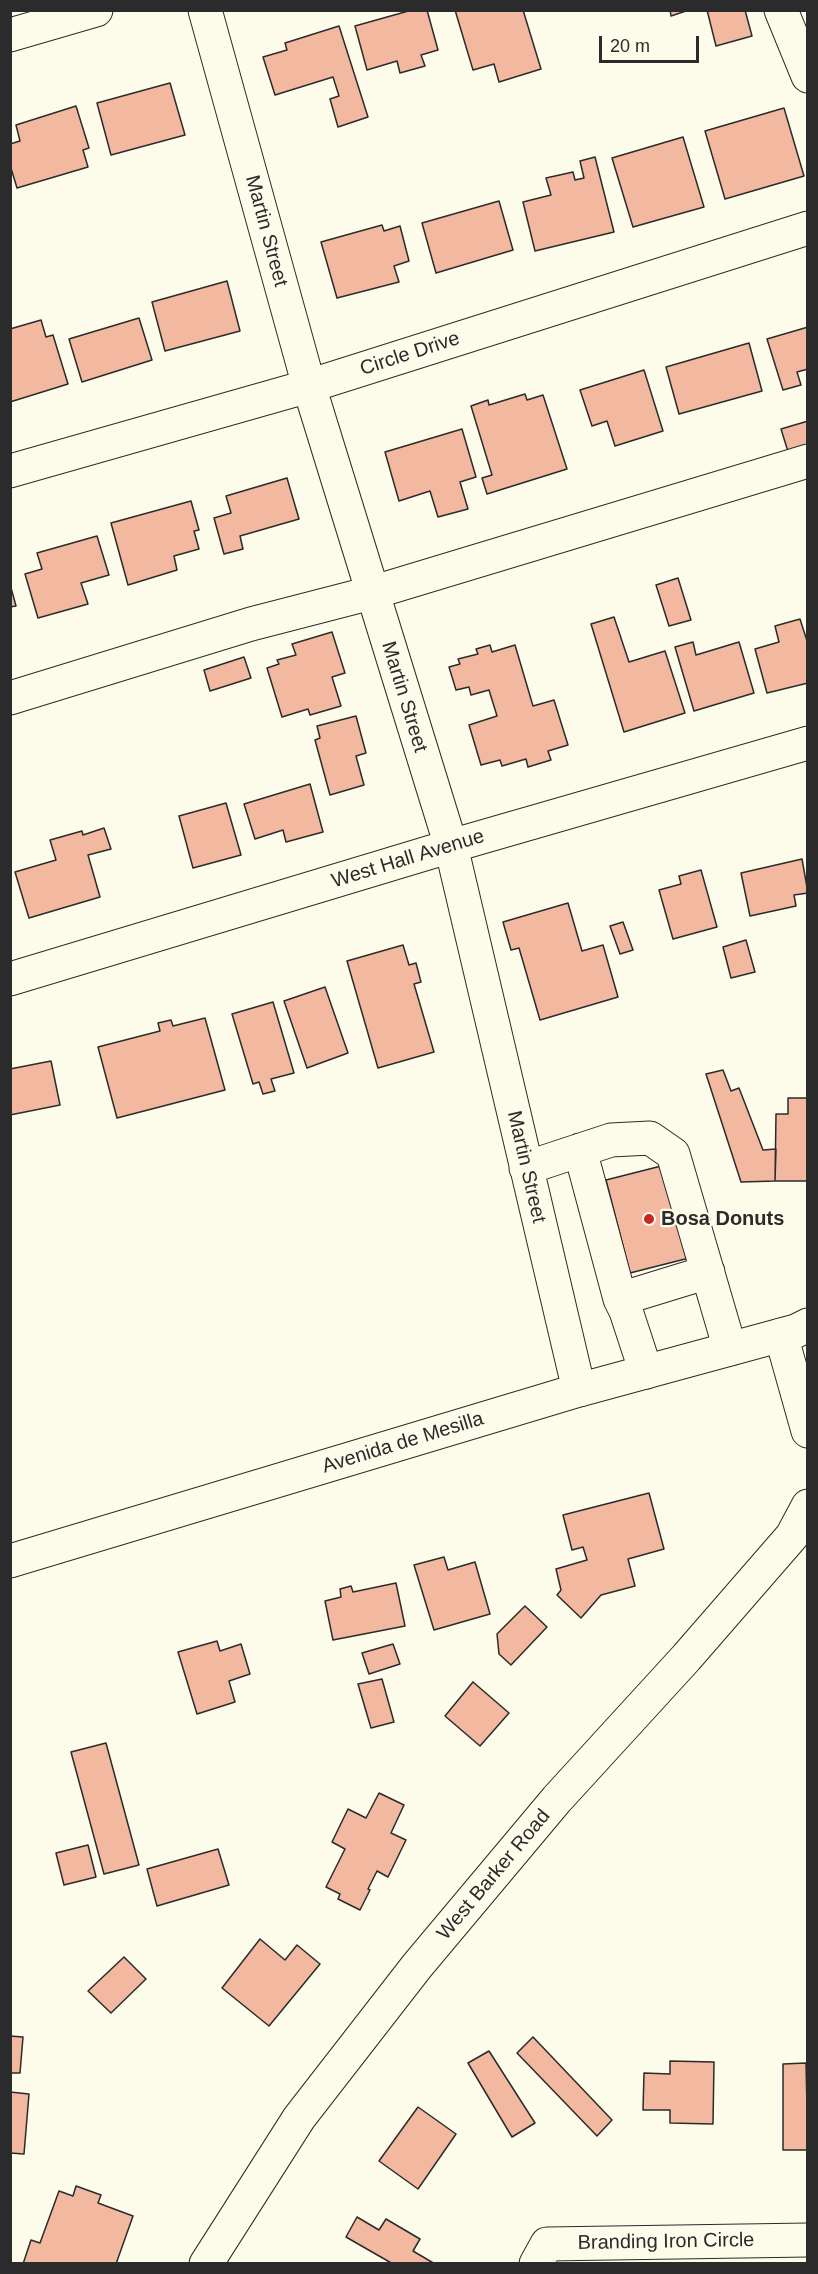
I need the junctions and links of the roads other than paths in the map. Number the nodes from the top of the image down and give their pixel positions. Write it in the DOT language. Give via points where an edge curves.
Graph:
graph roads {
  1 [pos="96,10"];
  2 [pos="205,10"];
  3 [pos="781,10"];
  4 [pos="10,35"];
  5 [pos="807,76"];
  6 [pos="807,228"];
  7 [pos="309,386"];
  8 [pos="807,461"];
  9 [pos="10,471"];
  10 [pos="371,593"];
  11 [pos="10,699"];
  12 [pos="807,743"];
  13 [pos="451,846"];
  14 [pos="10,979"];
  15 [pos="580,1150"];
  16 [pos="526,1168"];
  17 [pos="708,1272"];
  18 [pos="620,1299"];
  19 [pos="798,1330"];
  20 [pos="730,1349"];
  21 [pos="646,1372"];
  22 [pos="579,1390"];
  23 [pos="807,1431"];
  24 [pos="807,1506"];
  25 [pos="10,1561"];
  26 [pos="807,2240"];
  27 [pos="206,2264"];
  28 [pos="536,2264"];
  1 -- 4 [label="street"];
  2 -- 7 [label="street, Martin Street"];
  3 -- 5 [label="street"];
  6 -- 7 [label="street, Circle Drive"];
  7 -- 9 [label="street, Circle Drive"];
  7 -- 10 [label="street, Martin Street"];
  8 -- 10 [label="street"];
  10 -- 11 [label="street" via="251,624"];
  10 -- 13 [label="street, Martin Street"];
  12 -- 13 [label="street, West Hall Avenue"];
  13 -- 14 [label="street, West Hall Avenue"];
  13 -- 16 [label="street, Martin Street"];
  15 -- 16 [label="street"];
  15 -- 17 [label="street" via="611,1140 650,1138 673,1154"];
  15 -- 18 [label="street"];
  16 -- 22 [label="street, Martin Street"];
  17 -- 18 [label="street"];
  17 -- 20 [label="street"];
  18 -- 21 [label="street"];
  19 -- 20 [label="street, Avenida de Mesilla"];
  19 -- 23 [label="street"];
  20 -- 21 [label="street, Avenida de Mesilla"];
  21 -- 22 [label="street, Avenida de Mesilla"];
  22 -- 25 [label="street, Avenida de Mesilla"];
  24 -- 27 [label="street, West Barker Road" via="792,1536 557,1799 410,1975 299,2118"];
  26 -- 28 [label="street, Branding Iron Circle" via="548,2244"];
}
